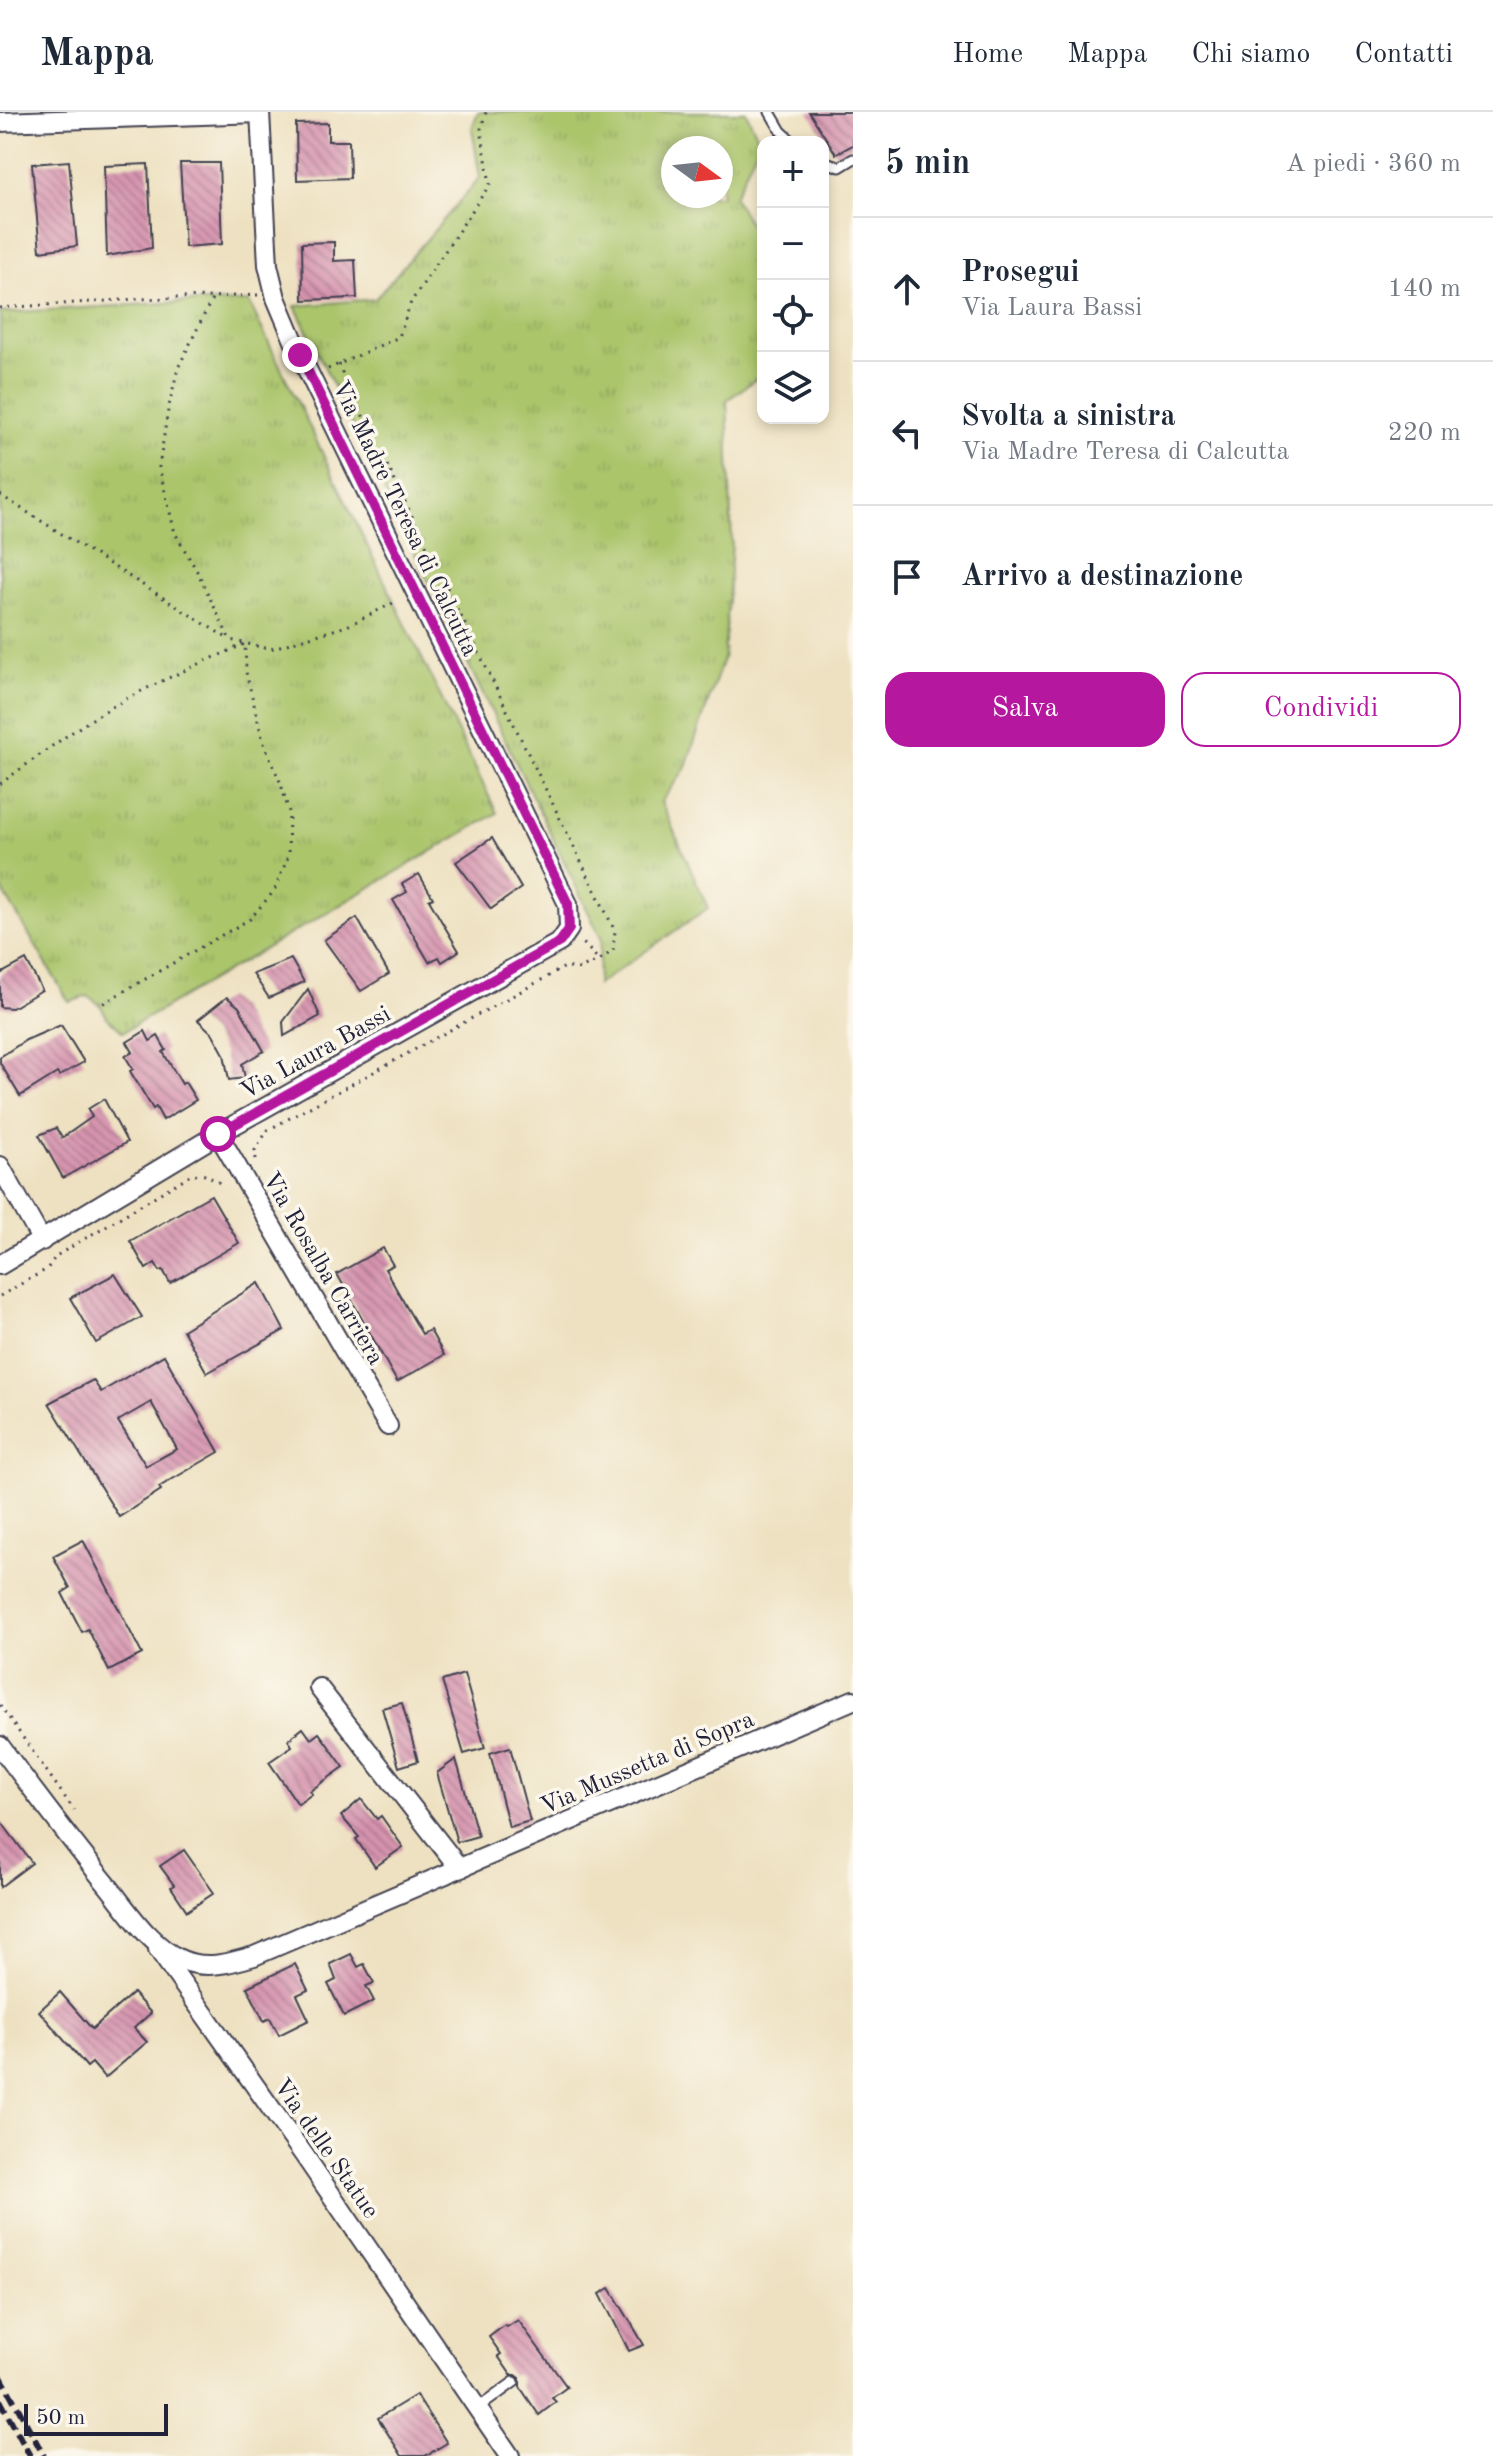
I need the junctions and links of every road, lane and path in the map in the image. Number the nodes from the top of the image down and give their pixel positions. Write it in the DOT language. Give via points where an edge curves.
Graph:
graph roads {
  1 [pos="486,112"];
  2 [pos="770,112"];
  3 [pos="260,113"];
  4 [pos="0,122"];
  5 [pos="786,136"];
  6 [pos="853,159"];
  7 [pos="829,163"];
  8 [pos="266,294"];
  9 [pos="213,297"];
  10 [pos="0,308"];
  11 [pos="339,364"];
  12 [pos="311,377"];
  13 [pos="0,495"];
  14 [pos="393,603"];
  15 [pos="230,640"];
  16 [pos="245,644"];
  17 [pos="0,784"];
  18 [pos="569,929"];
  19 [pos="599,960"];
  20 [pos="100,1005"];
  21 [pos="218,1134"];
  22 [pos="0,1166"];
  23 [pos="241,1174"];
  24 [pos="42,1241"];
  25 [pos="0,1265"];
  26 [pos="0,1296"];
  27 [pos="388,1426"];
  28 [pos="319,1688"];
  29 [pos="853,1700"];
  30 [pos="0,1705"];
  31 [pos="0,1746"];
  32 [pos="73,1809"];
  33 [pos="460,1869"];
  34 [pos="147,1934"];
  35 [pos="514,2382"];
  36 [pos="477,2409"];
  37 [pos="510,2456"];
  1 -- 11 [label="path" via="481,129 490,184 411,302 399,337"];
  2 -- 5 [label="lane"];
  3 -- 4 [label="street"];
  3 -- 12 [label="street, Via Madre Teresa di Calcutta" via="268,265 276,298"];
  6 -- 7 [label="lane" via="840,167"];
  8 -- 9 [label="path"];
  9 -- 10 [label="path"];
  9 -- 15 [label="path" via="178,368 159,467 175,533"];
  11 -- 12 [label="path"];
  11 -- 19 [label="path" via="615,931 613,951"];
  12 -- 18 [label="street, Via Madre Teresa di Calcutta" via="568,904"];
  13 -- 15 [label="path"];
  14 -- 16 [label="path" via="347,626 270,649"];
  15 -- 16 [label="path"];
  16 -- 17 [label="path" via="125,699"];
  16 -- 20 [label="path" via="246,672 263,741 289,812 288,857 279,880 250,919"];
  18 -- 19 [label="path"];
  18 -- 21 [label="street, Via Laura Bassi" via="560,942"];
  19 -- 23 [label="path" via="580,969 565,967 268,1130 255,1150 256,1166"];
  21 -- 23 [label="street, Via Rosalba Carriera"];
  21 -- 24 [label="street, Via Laura Bassi"];
  22 -- 24 [label="street"];
  23 -- 26 [label="path" via="222,1184 192,1174"];
  23 -- 27 [label="street, Via Rosalba Carriera"];
  24 -- 25 [label="street, Via Laura Bassi"];
  28 -- 33 [label="street"];
  29 -- 33 [label="street, Via Mussetta di Sopra"];
  30 -- 32 [label="path"];
  31 -- 34 [label="street, Via Mussetta di Sopra"];
  33 -- 34 [label="street, Via Mussetta di Sopra" via="225,1964 192,1964"];
  34 -- 36 [label="street, Via delle Statue" via="304,2155 457,2397"];
  35 -- 36 [label="lane"];
  36 -- 37 [label="street, Via delle Statue"];
}
